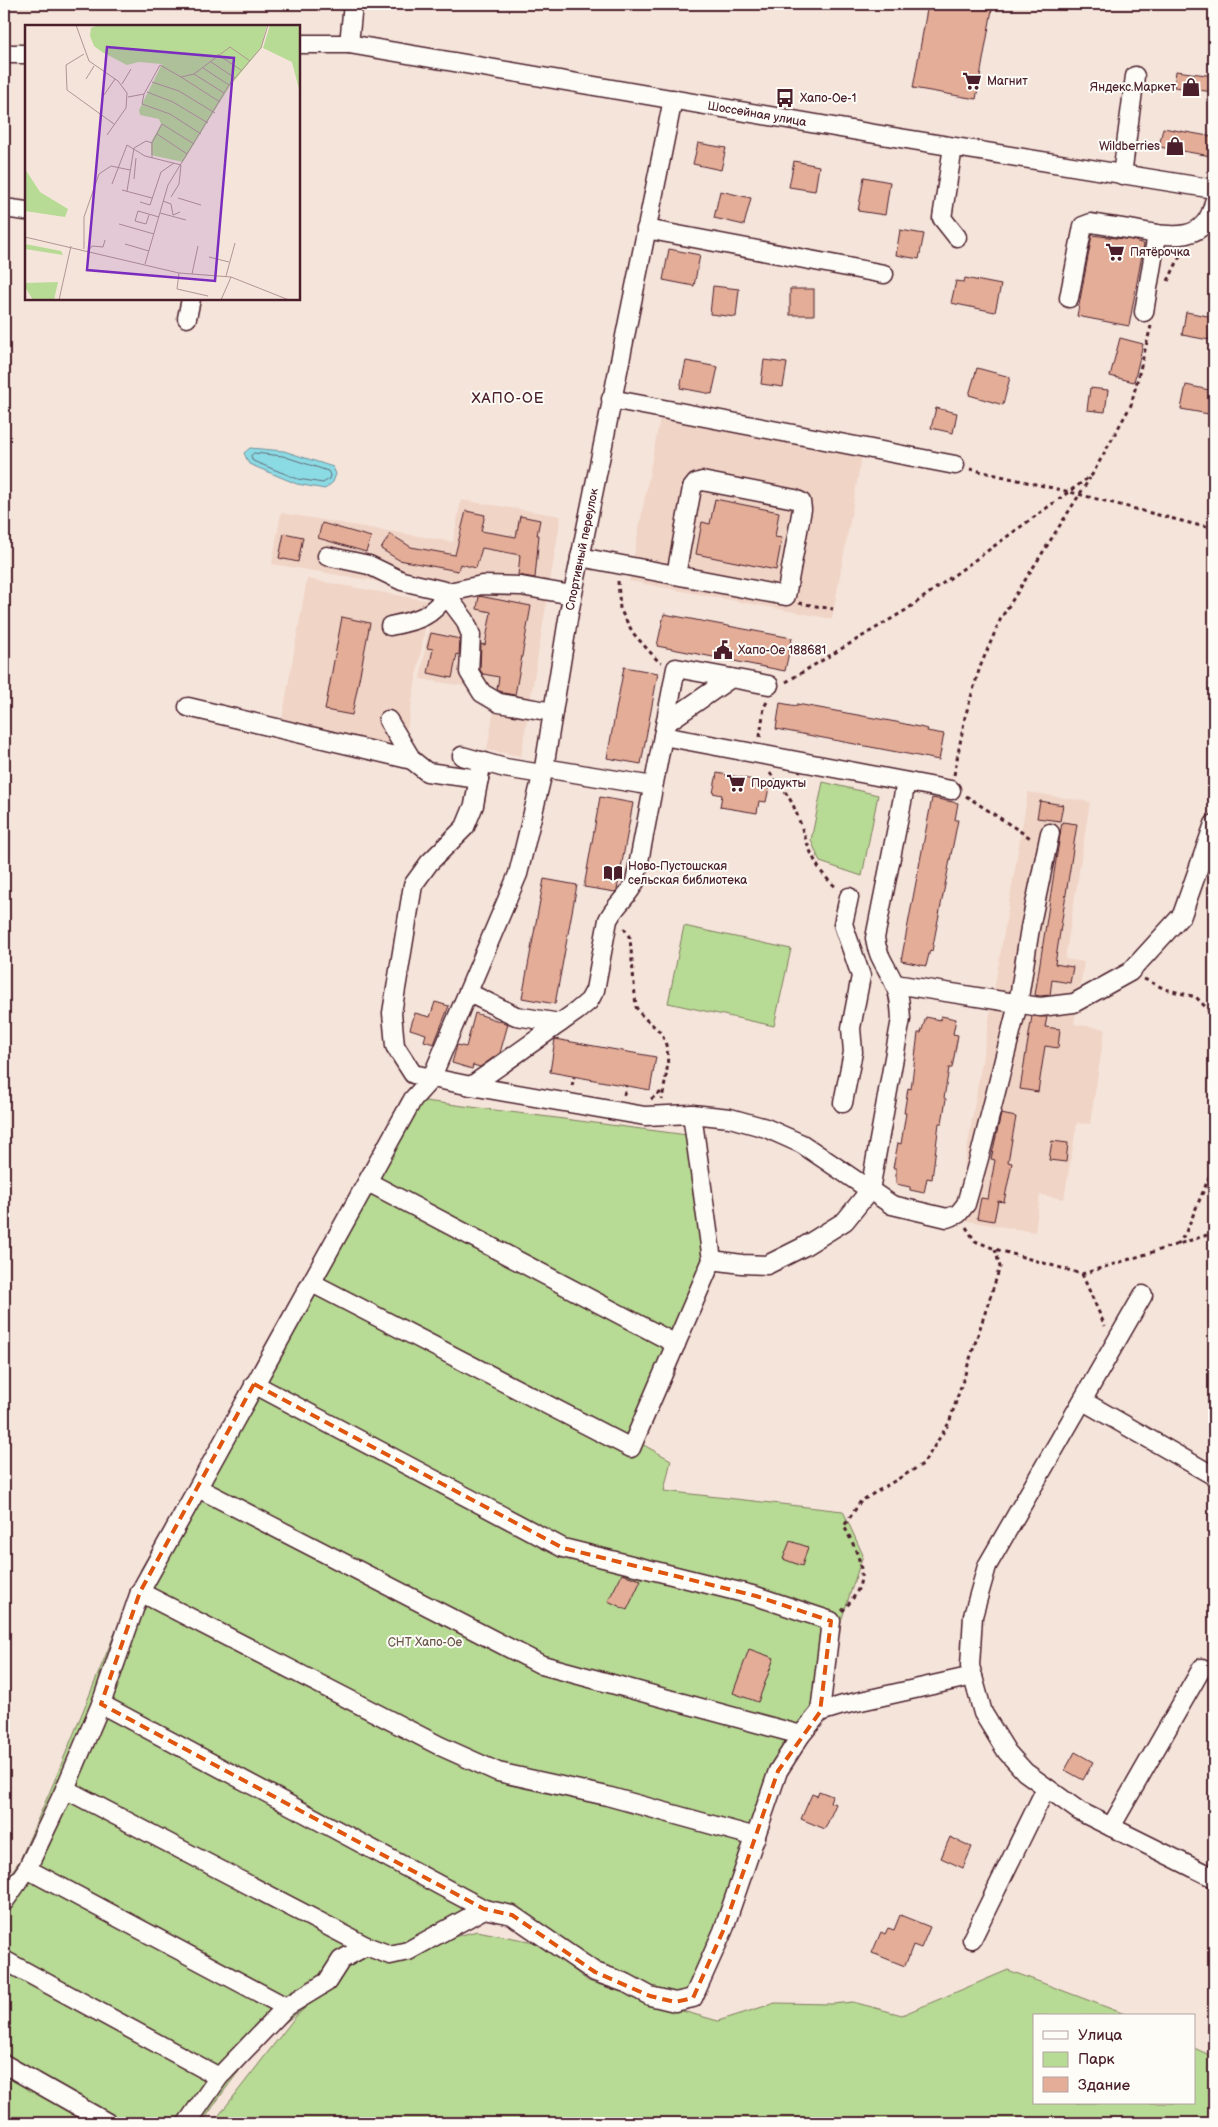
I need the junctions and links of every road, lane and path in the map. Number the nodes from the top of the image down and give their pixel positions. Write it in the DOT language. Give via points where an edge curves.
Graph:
graph roads {
  1 [pos="353,4"];
  2 [pos="300,44"];
  3 [pos="348,44"];
  4 [pos="4,54"];
  5 [pos="25,54"];
  6 [pos="1135,76"];
  7 [pos="673,99"];
  8 [pos="953,147"];
  9 [pos="1122,175"];
  10 [pos="1214,188"];
  11 [pos="1214,202"];
  12 [pos="4,208"];
  13 [pos="25,212"];
  14 [pos="646,229"];
  15 [pos="1157,234"];
  16 [pos="957,237"];
  17 [pos="1185,246"];
  18 [pos="884,274"];
  19 [pos="1165,286"];
  20 [pos="1069,298"];
  21 [pos="191,300"];
  22 [pos="1148,317"];
  23 [pos="187,318"];
  24 [pos="611,399"];
  25 [pos="955,465"];
  26 [pos="1092,475"];
  27 [pos="1070,492"];
  28 [pos="1080,495"];
  29 [pos="1214,526"];
  30 [pos="326,556"];
  31 [pos="580,557"];
  32 [pos="616,564"];
  33 [pos="676,575"];
  34 [pos="449,592"];
  35 [pos="572,595"];
  36 [pos="786,596"];
  37 [pos="834,609"];
  38 [pos="390,626"];
  39 [pos="676,668"];
  40 [pos="731,678"];
  41 [pos="773,686"];
  42 [pos="188,707"];
  43 [pos="553,712"];
  44 [pos="388,720"];
  45 [pos="664,729"];
  46 [pos="756,753"];
  47 [pos="462,756"];
  48 [pos="412,760"];
  49 [pos="482,761"];
  50 [pos="543,771"];
  51 [pos="479,779"];
  52 [pos="906,782"];
  53 [pos="654,786"];
  54 [pos="951,790"];
  55 [pos="1214,824"];
  56 [pos="1048,841"];
  57 [pos="849,897"];
  58 [pos="608,920"];
  59 [pos="877,951"];
  60 [pos="855,959"];
  61 [pos="1130,972"];
  62 [pos="895,984"];
  63 [pos="469,993"];
  64 [pos="1018,1004"];
  65 [pos="1214,1016"];
  66 [pos="560,1023"];
  67 [pos="431,1079"];
  68 [pos="471,1086"];
  69 [pos="843,1103"];
  70 [pos="692,1114"];
  71 [pos="659,1116"];
  72 [pos="1214,1166"];
  73 [pos="368,1182"];
  74 [pos="870,1190"];
  75 [pos="958,1214"];
  76 [pos="1214,1233"];
  77 [pos="1177,1246"];
  78 [pos="995,1248"];
  79 [pos="712,1260"];
  80 [pos="1082,1274"];
  81 [pos="312,1282"];
  82 [pos="1143,1295"];
  83 [pos="676,1344"];
  84 [pos="1113,1348"];
  85 [pos="254,1384"];
  86 [pos="1082,1401"];
  87 [pos="1214,1476"];
  88 [pos="198,1488"];
  89 [pos="140,1592"];
  90 [pos="831,1621"];
  91 [pos="1202,1668"];
  92 [pos="973,1676"];
  93 [pos="101,1704"];
  94 [pos="820,1712"];
  95 [pos="801,1735"];
  96 [pos="1046,1788"];
  97 [pos="65,1789"];
  98 [pos="1111,1827"];
  99 [pos="756,1837"];
  100 [pos="27,1869"];
  101 [pos="1214,1878"];
  102 [pos="4,1902"];
  103 [pos="484,1909"];
  104 [pos="972,1939"];
  105 [pos="366,1946"];
  106 [pos="4,1960"];
  107 [pos="286,2008"];
  108 [pos="4,2064"];
  109 [pos="220,2076"];
  110 [pos="108,2123"];
  111 [pos="187,2123"];
  1 -- 3 [label="street"];
  2 -- 3 [label="street, Шоссейная улица"];
  3 -- 7 [label="street, Шоссейная улица"];
  4 -- 5 [label="street"];
  6 -- 9 [label="street"];
  7 -- 8 [label="street, Шоссейная улица"];
  7 -- 14 [label="street, Спортивный переулок"];
  8 -- 9 [label="street, Шоссейная улица"];
  8 -- 16 [label="street" via="942,218"];
  9 -- 10 [label="street, Шоссейная улица"];
  11 -- 15 [label="street" via="1205,223 1192,233 1176,237"];
  12 -- 13 [label="street"];
  14 -- 18 [label="street"];
  14 -- 24 [label="street, Спортивный переулок"];
  15 -- 20 [label="street" via="1091,223 1083,226"];
  15 -- 22 [label="street"];
  17 -- 19 [label="path"];
  21 -- 23 [label="street"];
  22 -- 26 [label="path" via="1131,405"];
  24 -- 25 [label="street"];
  24 -- 31 [label="street, Спортивный переулок"];
  25 -- 27 [label="path"];
  26 -- 27 [label="path"];
  26 -- 28 [label="path"];
  27 -- 28 [label="path"];
  27 -- 41 [label="path" via="906,610"];
  28 -- 29 [label="path" via="1201,526"];
  28 -- 54 [label="path" via="1001,618 980,667 965,717"];
  30 -- 34 [label="street" via="369,565 402,581"];
  31 -- 32 [label="street"];
  31 -- 35 [label="street, Спортивный переулок"];
  32 -- 33 [label="street"];
  32 -- 39 [label="path" via="620,609 633,633 658,661"];
  33 -- 36 [label="street"];
  33 -- 36 [label="street" via="692,488 696,483 702,481 786,497 801,502 802,509"];
  34 -- 35 [label="street" via="482,585 521,586"];
  34 -- 38 [label="street" via="436,610 412,622"];
  34 -- 43 [label="street" via="471,635 469,672 482,693 499,703"];
  35 -- 43 [label="street, Спортивный переулок"];
  36 -- 37 [label="path" via="793,602"];
  39 -- 40 [label="street"];
  39 -- 45 [label="street"];
  40 -- 41 [label="street"];
  40 -- 45 [label="street"];
  41 -- 46 [label="path" via="764,707"];
  42 -- 48 [label="street"];
  43 -- 50 [label="street, Спортивный переулок"];
  44 -- 48 [label="street"];
  45 -- 46 [label="street"];
  45 -- 53 [label="street"];
  46 -- 52 [label="street"];
  46 -- 57 [label="path" via="792,803 820,871"];
  47 -- 49 [label="street"];
  48 -- 51 [label="street" via="428,772"];
  49 -- 50 [label="street" via="505,768"];
  49 -- 51 [label="street"];
  50 -- 53 [label="street"];
  50 -- 63 [label="street, Спортивный переулок" via="518,874"];
  51 -- 67 [label="street" via="465,827 429,863 413,885 392,1013 395,1046 413,1074"];
  52 -- 54 [label="street"];
  52 -- 59 [label="street" via="875,938"];
  53 -- 58 [label="street" via="635,882"];
  54 -- 56 [label="path"];
  55 -- 61 [label="street" via="1182,915"];
  56 -- 64 [label="street"];
  57 -- 60 [label="street" via="843,924"];
  58 -- 66 [label="street" via="595,990 589,1001"];
  58 -- 71 [label="path" via="626,928 630,938 636,1007 659,1032 666,1047 668,1066"];
  59 -- 60 [label="street"];
  59 -- 62 [label="street"];
  60 -- 69 [label="street" via="861,976 851,1028 853,1052"];
  61 -- 64 [label="street" via="1074,1002 1040,1007"];
  61 -- 65 [label="path" via="1165,989 1196,997"];
  62 -- 64 [label="street"];
  62 -- 74 [label="street" via="901,1019"];
  63 -- 66 [label="street" via="516,1016"];
  63 -- 67 [label="street, Спортивный переулок"];
  64 -- 75 [label="street" via="966,1204"];
  66 -- 68 [label="street"];
  67 -- 68 [label="street"];
  67 -- 73 [label="street, Спортивный переулок" via="413,1099"];
  68 -- 71 [label="street"];
  70 -- 71 [label="street"];
  70 -- 74 [label="street" via="730,1118 766,1128 802,1144"];
  70 -- 79 [label="street"];
  72 -- 77 [label="path"];
  73 -- 81 [label="street, Спортивный переулок"];
  73 -- 83 [label="street"];
  74 -- 75 [label="street" via="892,1204 947,1218"];
  74 -- 79 [label="street" via="845,1221 767,1265"];
  75 -- 78 [label="path" via="975,1241"];
  76 -- 77 [label="path"];
  77 -- 80 [label="path"];
  78 -- 80 [label="path"];
  78 -- 90 [label="path" via="1000,1267 949,1423 923,1464 861,1501 844,1526 862,1573 854,1599"];
  79 -- 83 [label="street"];
  80 -- 84 [label="path" via="1100,1310"];
  81 -- 83 [label="street" via="631,1448"];
  81 -- 85 [label="street, Спортивный переулок"];
  82 -- 84 [label="street"];
  84 -- 86 [label="street"];
  85 -- 88 [label="street, Спортивный переулок"];
  85 -- 90 [label="street" via="563,1548 756,1596"];
  86 -- 87 [label="street"];
  86 -- 92 [label="street" via="987,1566 973,1616 970,1666"];
  88 -- 89 [label="street, Спортивный переулок"];
  88 -- 95 [label="street" via="542,1665"];
  89 -- 93 [label="street, Спортивный переулок"];
  89 -- 99 [label="street" via="440,1746 498,1772 607,1796"];
  90 -- 94 [label="street"];
  91 -- 98 [label="street"];
  92 -- 94 [label="street"];
  92 -- 96 [label="street" via="983,1713 1006,1752"];
  93 -- 97 [label="street, Спортивный переулок"];
  93 -- 103 [label="street"];
  94 -- 95 [label="street"];
  95 -- 99 [label="street" via="778,1771"];
  96 -- 98 [label="street" via="1079,1811"];
  96 -- 104 [label="street"];
  97 -- 100 [label="street, Спортивный переулок"];
  97 -- 105 [label="street"];
  98 -- 101 [label="street"];
  99 -- 103 [label="street" via="723,1931 693,1998 675,2002 650,1996 595,1972 512,1915"];
  100 -- 102 [label="street, Спортивный переулок"];
  100 -- 107 [label="street"];
  103 -- 105 [label="street" via="408,1952 390,1955"];
  105 -- 107 [label="street" via="341,1960 327,1982"];
  106 -- 109 [label="street"];
  107 -- 109 [label="street"];
  108 -- 110 [label="street"];
  109 -- 111 [label="street"];
}
